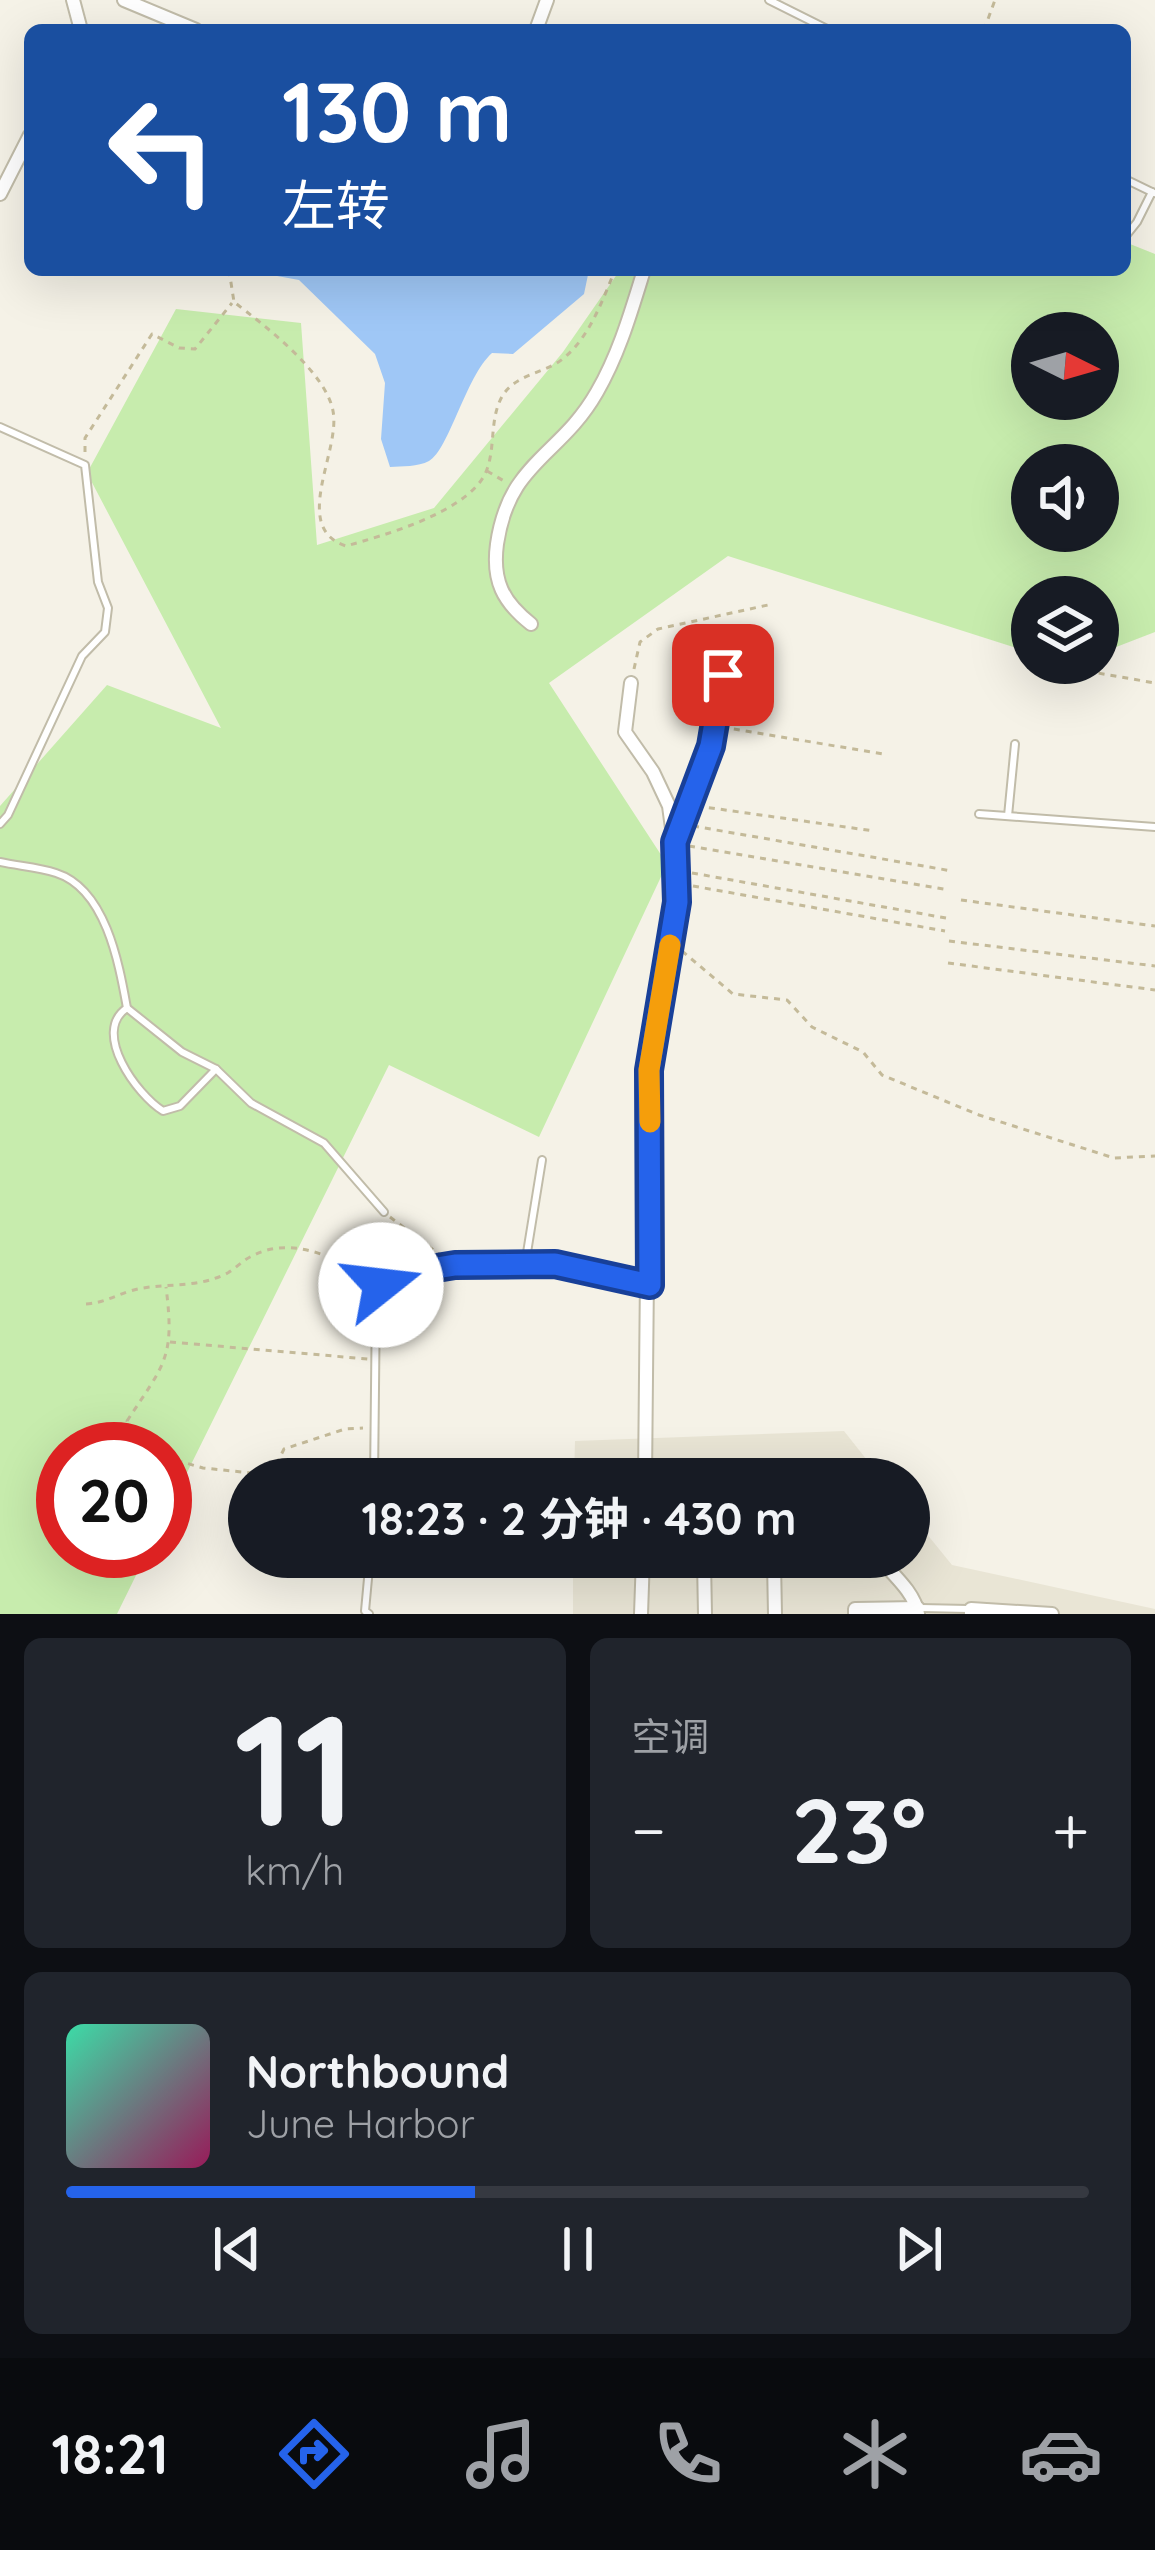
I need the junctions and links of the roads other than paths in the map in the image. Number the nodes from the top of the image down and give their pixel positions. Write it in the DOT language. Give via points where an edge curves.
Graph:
graph roads {
  1 [pos="124,0"];
  2 [pos="769,0"];
  3 [pos="182,24"];
  4 [pos="817,24"];
  5 [pos="24,147"];
  6 [pos="1154,193"];
  7 [pos="0,194"];
  8 [pos="1131,228"];
  9 [pos="642,276"];
  10 [pos="0,427"];
  11 [pos="531,624"];
  12 [pos="723,675"];
  13 [pos="631,683"];
  14 [pos="1015,744"];
  15 [pos="979,814"];
  16 [pos="1008,816"];
  17 [pos="0,824"];
  18 [pos="1155,827"];
  19 [pos="675,847"];
  20 [pos="0,862"];
  21 [pos="127,1008"];
  22 [pos="216,1069"];
  23 [pos="542,1160"];
  24 [pos="384,1212"];
  25 [pos="525,1264"];
  26 [pos="650,1285"];
  27 [pos="375,1458"];
  28 [pos="646,1458"];
  29 [pos="368,1578"];
  30 [pos="642,1578"];
  31 [pos="704,1578"];
  32 [pos="774,1578"];
  33 [pos="894,1578"];
  34 [pos="918,1611"];
  35 [pos="971,1611"];
  36 [pos="1015,1612"];
  37 [pos="369,1614"];
  38 [pos="641,1614"];
  39 [pos="705,1614"];
  40 [pos="775,1614"];
  41 [pos="855,1614"];
  42 [pos="1052,1614"];
  1 -- 3 [label="street"];
  2 -- 4 [label="lane"];
  5 -- 7 [label="street"];
  6 -- 8 [label="lane"];
  9 -- 11 [label="street" via="598,391 577,425 527,470 501,518 497,581 506,605"];
  10 -- 17 [label="lane" via="85,465 108,608 105,632 82,656"];
  12 -- 19 [label="lane" via="715,726"];
  13 -- 19 [label="street" via="625,732 669,806"];
  14 -- 16 [label="lane"];
  15 -- 16 [label="lane"];
  16 -- 18 [label="lane"];
  19 -- 26 [label="street" via="671,941 649,1070"];
  20 -- 21 [label="lane" via="61,874 98,907"];
  21 -- 22 [label="lane"];
  21 -- 22 [label="lane" via="110,1028 115,1050 151,1104 163,1112 180,1106"];
  22 -- 24 [label="lane" via="251,1103 324,1143"];
  23 -- 25 [label="lane"];
  25 -- 26 [label="lane"];
  25 -- 27 [label="lane" via="455,1265 388,1276 381,1285"];
  26 -- 28 [label="street"];
  29 -- 37 [label="lane"];
  30 -- 38 [label="street"];
  31 -- 39 [label="street"];
  32 -- 40 [label="street"];
  33 -- 34 [label="street"];
  34 -- 35 [label="lane"];
  34 -- 41 [label="street"];
  35 -- 36 [label="street"];
  36 -- 42 [label="street"];
}
